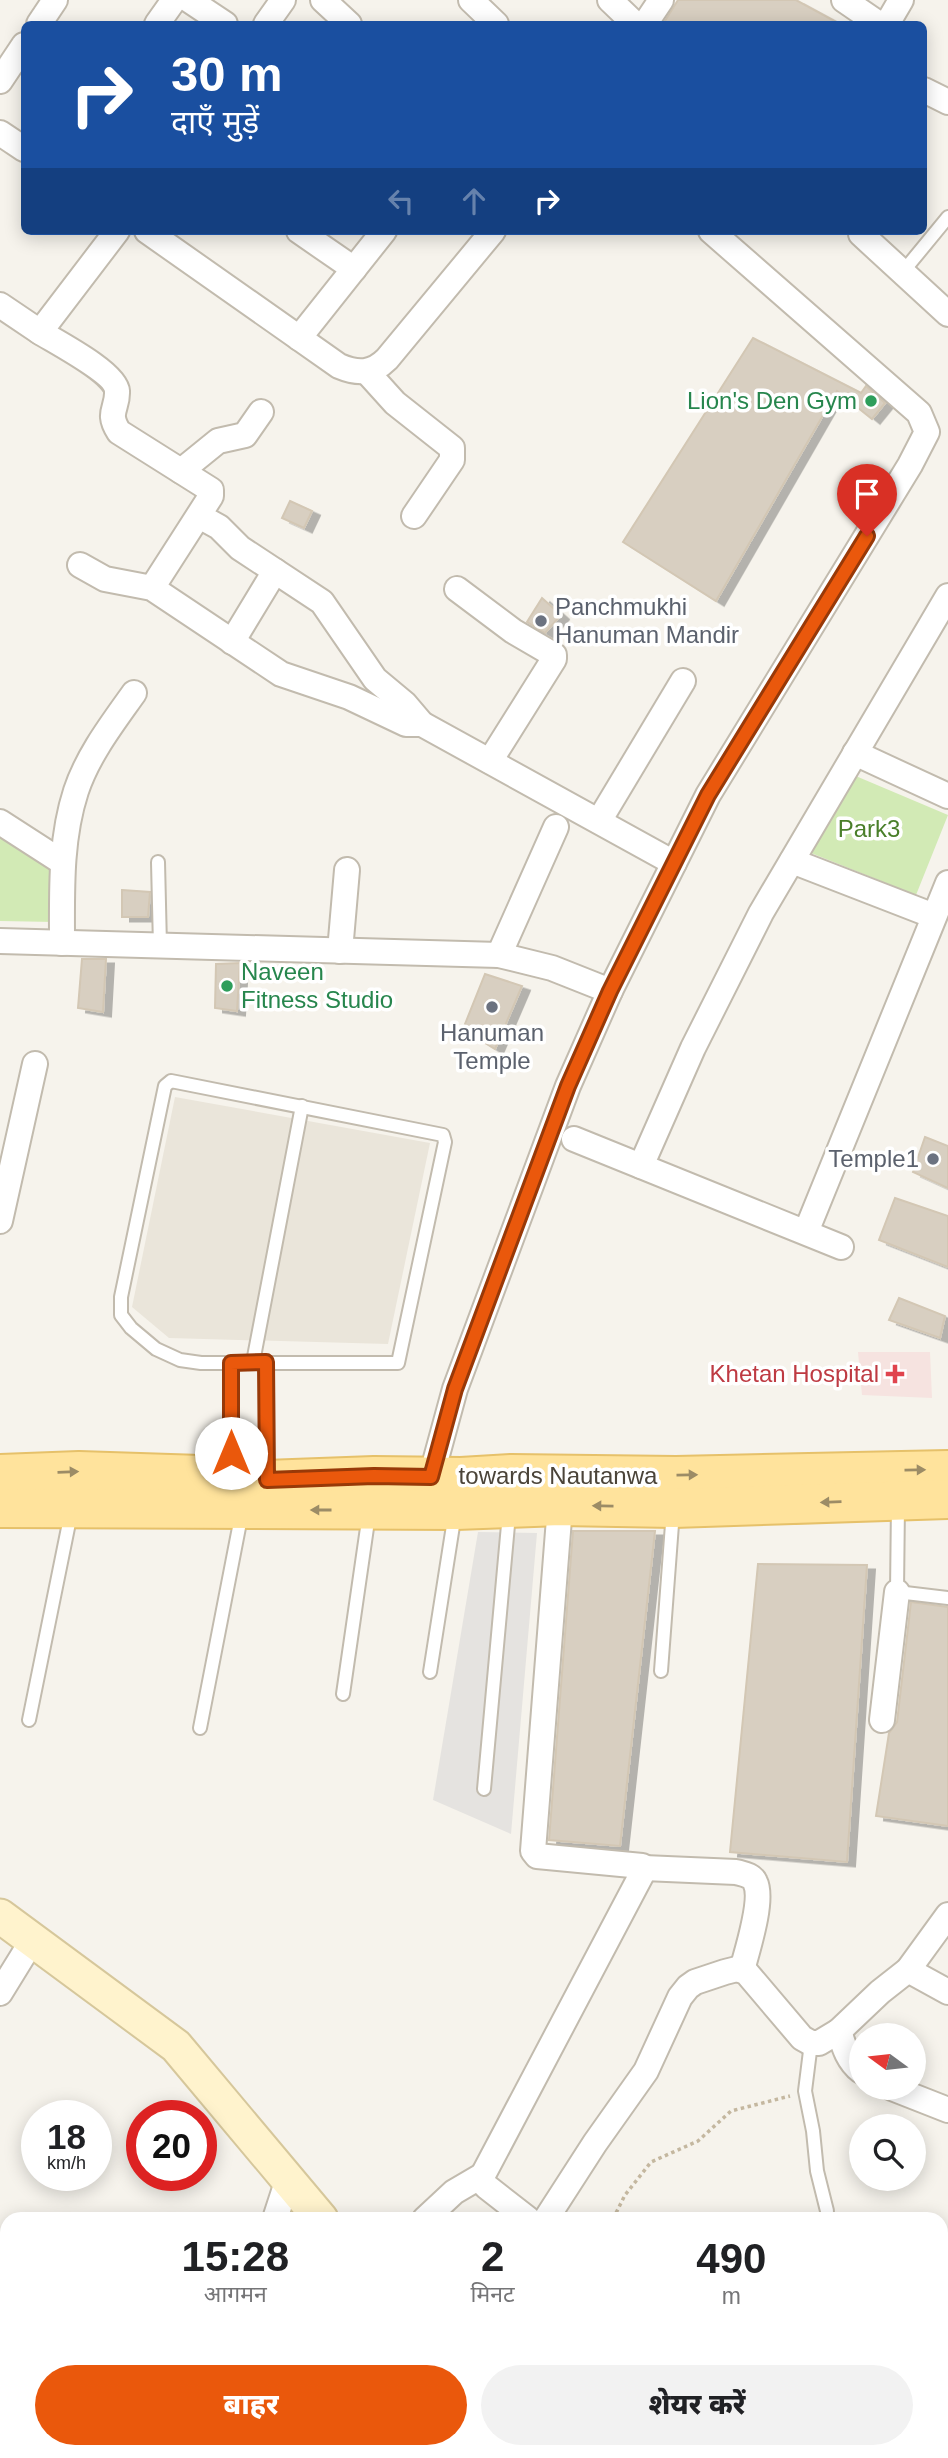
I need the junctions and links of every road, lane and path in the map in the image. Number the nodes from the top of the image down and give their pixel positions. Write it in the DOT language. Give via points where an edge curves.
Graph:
graph roads {
  1 [pos="55,0"];
  2 [pos="174,0"];
  3 [pos="188,0"];
  4 [pos="283,0"];
  5 [pos="323,0"];
  6 [pos="471,0"];
  7 [pos="610,0"];
  8 [pos="660,0"];
  9 [pos="844,0"];
  10 [pos="901,0"];
  11 [pos="41,21"];
  12 [pos="159,21"];
  13 [pos="220,21"];
  14 [pos="267,21"];
  15 [pos="346,21"];
  16 [pos="493,21"];
  17 [pos="632,21"];
  18 [pos="647,21"];
  19 [pos="875,21"];
  20 [pos="889,21"];
  21 [pos="21,50"];
  22 [pos="0,81"];
  23 [pos="927,92"];
  24 [pos="948,102"];
  25 [pos="0,133"];
  26 [pos="21,147"];
  27 [pos="948,217"];
  28 [pos="114,235"];
  29 [pos="153,235"];
  30 [pos="305,235"];
  31 [pos="381,235"];
  32 [pos="490,235"];
  33 [pos="722,235"];
  34 [pos="862,235"];
  35 [pos="354,269"];
  36 [pos="902,273"];
  37 [pos="0,305"];
  38 [pos="948,314"];
  39 [pos="40,332"];
  40 [pos="299,338"];
  41 [pos="367,372"];
  42 [pos="261,412"];
  43 [pos="181,471"];
  44 [pos="199,516"];
  45 [pos="414,516"];
  46 [pos="80,565"];
  47 [pos="275,571"];
  48 [pos="152,588"];
  49 [pos="457,589"];
  50 [pos="948,596"];
  51 [pos="942,620"];
  52 [pos="232,642"];
  53 [pos="683,681"];
  54 [pos="134,693"];
  55 [pos="422,724"];
  56 [pos="855,753"];
  57 [pos="490,761"];
  58 [pos="948,796"];
  59 [pos="599,821"];
  60 [pos="0,822"];
  61 [pos="556,827"];
  62 [pos="792,861"];
  63 [pos="62,862"];
  64 [pos="158,862"];
  65 [pos="674,863"];
  66 [pos="347,870"];
  67 [pos="948,883"];
  68 [pos="934,916"];
  69 [pos="0,943"];
  70 [pos="62,943"];
  71 [pos="160,946"];
  72 [pos="340,951"];
  73 [pos="499,955"];
  74 [pos="569,975"];
  75 [pos="610,991"];
  76 [pos="35,1064"];
  77 [pos="302,1106"];
  78 [pos="12,1118"];
  79 [pos="574,1139"];
  80 [pos="641,1166"];
  81 [pos="0,1221"];
  82 [pos="806,1232"];
  83 [pos="841,1247"];
  84 [pos="259,1362"];
  85 [pos="231,1363"];
  86 [pos="948,1470"];
  87 [pos="0,1475"];
  88 [pos="431,1477"];
  89 [pos="247,1488"];
  90 [pos="948,1499"];
  91 [pos="898,1500"];
  92 [pos="560,1506"];
  93 [pos="509,1507"];
  94 [pos="0,1508"];
  95 [pos="674,1508"];
  96 [pos="72,1509"];
  97 [pos="369,1510"];
  98 [pos="456,1510"];
  99 [pos="897,1592"];
  100 [pos="948,1598"];
  101 [pos="430,1671"];
  102 [pos="661,1671"];
  103 [pos="343,1694"];
  104 [pos="29,1720"];
  105 [pos="882,1720"];
  106 [pos="200,1728"];
  107 [pos="484,1789"];
  108 [pos="644,1868"];
  109 [pos="948,1915"];
  110 [pos="0,1916"];
  111 [pos="32,1941"];
  112 [pos="742,1970"];
  113 [pos="908,1970"];
  114 [pos="948,1992"];
  115 [pos="0,1993"];
  116 [pos="839,2031"];
  117 [pos="811,2043"];
  118 [pos="849,2058"];
  119 [pos="805,2091"];
  120 [pos="923,2100"];
  121 [pos="948,2110"];
  122 [pos="484,2175"];
  123 [pos="288,2179"];
  124 [pos="827,2211"];
  125 [pos="277,2212"];
  126 [pos="315,2212"];
  127 [pos="433,2212"];
  128 [pos="519,2212"];
  129 [pos="551,2212"];
  130 [pos="616,2212"];
  1 -- 11 [label="street"];
  2 -- 12 [label="street"];
  3 -- 13 [label="street"];
  4 -- 14 [label="street"];
  5 -- 15 [label="street"];
  6 -- 16 [label="street"];
  7 -- 17 [label="street"];
  8 -- 18 [label="street"];
  9 -- 19 [label="street"];
  10 -- 20 [label="street"];
  21 -- 22 [label="street"];
  23 -- 24 [label="street"];
  25 -- 26 [label="street"];
  27 -- 36 [label="lane"];
  28 -- 39 [label="street"];
  29 -- 40 [label="street"];
  30 -- 35 [label="street"];
  31 -- 35 [label="street"];
  32 -- 41 [label="street" via="387,359"];
  33 -- 65 [label="street" via="919,413 927,432 708,795"];
  34 -- 36 [label="street"];
  35 -- 40 [label="street"];
  36 -- 38 [label="street"];
  37 -- 39 [label="street"];
  39 -- 43 [label="street" via="108,375 117,391 112,418 119,432"];
  40 -- 41 [label="street" via="339,366"];
  41 -- 45 [label="street" via="395,403 454,453"];
  42 -- 43 [label="street" via="245,435 218,441"];
  43 -- 44 [label="street" via="212,493"];
  44 -- 47 [label="street"];
  44 -- 48 [label="street"];
  46 -- 48 [label="street" via="105,579"];
  47 -- 52 [label="street"];
  47 -- 55 [label="street" via="322,602 375,679"];
  48 -- 52 [label="street"];
  49 -- 57 [label="street" via="554,657"];
  50 -- 51 [label="street"];
  51 -- 56 [label="street"];
  52 -- 55 [label="street" via="281,674 349,697 406,724"];
  53 -- 59 [label="street"];
  54 -- 63 [label="street" via="91,758 77,789"];
  55 -- 57 [label="street"];
  56 -- 58 [label="street"];
  56 -- 62 [label="street"];
  57 -- 59 [label="street"];
  59 -- 65 [label="street"];
  60 -- 63 [label="street"];
  61 -- 73 [label="street"];
  62 -- 68 [label="street"];
  62 -- 80 [label="street" via="723,986"];
  63 -- 70 [label="street"];
  64 -- 71 [label="lane"];
  65 -- 75 [label="street"];
  66 -- 72 [label="street"];
  67 -- 68 [label="street"];
  68 -- 82 [label="street"];
  69 -- 70 [label="street"];
  69 -- 74 [label="street"];
  70 -- 71 [label="street"];
  71 -- 72 [label="street"];
  72 -- 73 [label="street"];
  73 -- 74 [label="street"];
  74 -- 75 [label="street"];
  75 -- 88 [label="street" via="568,1086 455,1389"];
  76 -- 78 [label="street"];
  77 -- 84 [label="lane"];
  77 -- 84 [label="lane" via="441,1134 446,1142 398,1363"];
  77 -- 85 [label="lane" via="171,1081 165,1086 121,1315 167,1356"];
  78 -- 81 [label="street"];
  79 -- 80 [label="street"];
  80 -- 82 [label="street"];
  82 -- 83 [label="street"];
  84 -- 85 [label="lane"];
  84 -- 89 [label="lane"];
  85 -- 89 [label="lane"];
  88 -- 86 [label="main road, towards Nautanwa, one-way"];
  87 -- 89 [label="main road, towards Nautanwa, one-way" via="79,1471"];
  88 -- 89 [label="main road, towards Nautanwa" via="374,1476"];
  89 -- 96 [label="main road"];
  97 -- 89 [label="main road, one-way"];
  89 -- 106 [label="lane"];
  90 -- 91 [label="main road"];
  91 -- 95 [label="main road, one-way"];
  91 -- 99 [label="lane"];
  92 -- 93 [label="main road"];
  95 -- 92 [label="main road, one-way"];
  92 -- 108 [label="street" via="533,1851 537,1856"];
  93 -- 98 [label="main road"];
  93 -- 107 [label="lane"];
  94 -- 96 [label="main road"];
  95 -- 102 [label="lane"];
  96 -- 104 [label="lane"];
  97 -- 98 [label="main road"];
  97 -- 103 [label="lane"];
  98 -- 101 [label="lane"];
  99 -- 100 [label="lane"];
  99 -- 105 [label="street"];
  108 -- 112 [label="street" via="749,1875 757,1892 754,1928"];
  108 -- 122 [label="street"];
  109 -- 113 [label="street"];
  110 -- 111 [label="street"];
  111 -- 115 [label="street"];
  111 -- 123 [label="street" via="176,2046"];
  112 -- 117 [label="street"];
  112 -- 129 [label="street" via="705,1978 680,1997 646,2071"];
  113 -- 114 [label="street"];
  113 -- 116 [label="street"];
  116 -- 117 [label="street"];
  116 -- 118 [label="street"];
  117 -- 119 [label="lane"];
  119 -- 124 [label="lane"];
  119 -- 130 [label="path" via="731,2111 698,2141 651,2162"];
  120 -- 121 [label="street"];
  122 -- 127 [label="street" via="454,2192"];
  122 -- 128 [label="street" via="482,2182"];
  123 -- 125 [label="street"];
  123 -- 126 [label="street"];
}
